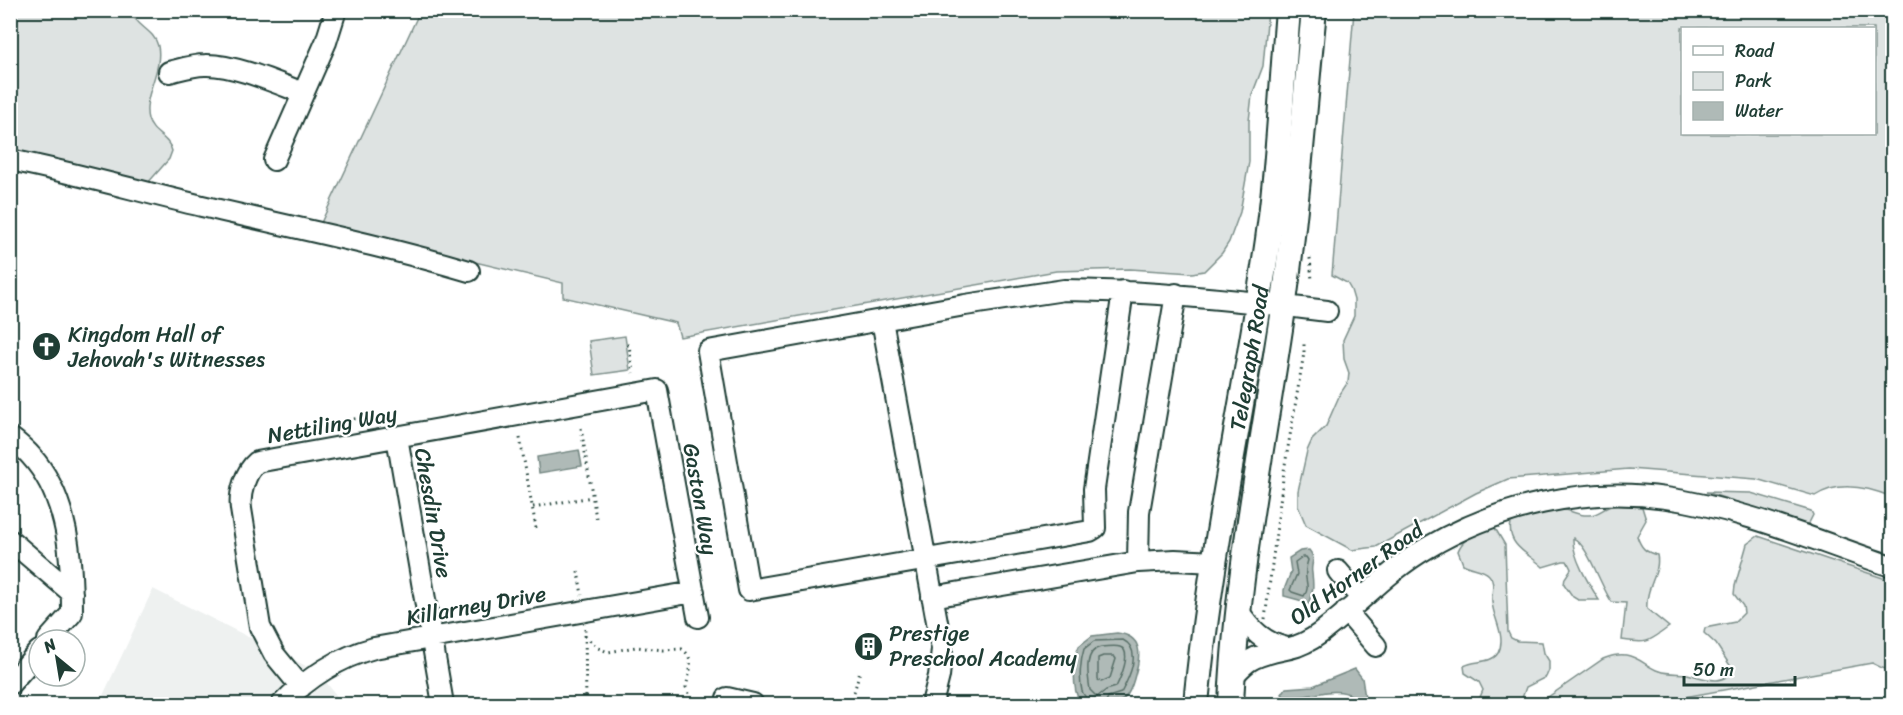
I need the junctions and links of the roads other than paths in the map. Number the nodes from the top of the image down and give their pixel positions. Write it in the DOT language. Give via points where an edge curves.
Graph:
graph roads {
  1 [pos="336,10"];
  2 [pos="1287,10"];
  3 [pos="1314,10"];
  4 [pos="169,72"];
  5 [pos="303,93"];
  6 [pos="10,160"];
  7 [pos="273,160"];
  8 [pos="469,271"];
  9 [pos="1123,291"];
  10 [pos="1176,294"];
  11 [pos="1259,303"];
  12 [pos="1283,305"];
  13 [pos="1327,310"];
  14 [pos="882,320"];
  15 [pos="657,390"];
  16 [pos="397,436"];
  17 [pos="10,437"];
  18 [pos="10,540"];
  19 [pos="926,560"];
  20 [pos="1138,562"];
  21 [pos="1215,562"];
  22 [pos="1244,565"];
  23 [pos="1888,565"];
  24 [pos="1338,571"];
  25 [pos="694,592"];
  26 [pos="72,593"];
  27 [pos="932,597"];
  28 [pos="1353,604"];
  29 [pos="1238,611"];
  30 [pos="698,617"];
  31 [pos="59,628"];
  32 [pos="431,636"];
  33 [pos="1376,646"];
  34 [pos="1287,648"];
  35 [pos="27,665"];
  36 [pos="1233,676"];
  37 [pos="10,684"];
  38 [pos="301,687"];
  39 [pos="727,698"];
  40 [pos="282,705"];
  41 [pos="442,705"];
  42 [pos="753,705"];
  43 [pos="932,705"];
  44 [pos="1196,705"];
  45 [pos="1231,705"];
  1 -- 5 [label="street"];
  2 -- 11 [label="main road, Telegraph Road" via="1275,182"];
  3 -- 12 [label="main road, Telegraph Road"];
  4 -- 5 [label="street" via="215,65"];
  5 -- 7 [label="street"];
  6 -- 8 [label="street"];
  9 -- 10 [label="street"];
  9 -- 14 [label="street" via="1064,290"];
  9 -- 19 [label="street" via="1094,489 1095,528"];
  10 -- 11 [label="street"];
  10 -- 20 [label="street" via="1139,512"];
  11 -- 12 [label="street"];
  11 -- 21 [label="main road, Telegraph Road"];
  12 -- 13 [label="street"];
  12 -- 22 [label="main road, Telegraph Road"];
  14 -- 19 [label="street"];
  14 -- 19 [label="street" via="708,351 749,590"];
  15 -- 16 [label="street, Nettiling Way"];
  15 -- 25 [label="street, Gaston Way"];
  16 -- 32 [label="street, Chesdin Drive"];
  16 -- 38 [label="street, Nettiling Way" via="261,461 252,466 243,489 241,509 260,627 274,654"];
  17 -- 26 [label="street" via="31,455 58,502 67,534"];
  18 -- 26 [label="street"];
  19 -- 27 [label="street"];
  20 -- 21 [label="street"];
  20 -- 27 [label="street"];
  21 -- 22 [label="main road"];
  21 -- 44 [label="main road, Telegraph Road"];
  22 -- 29 [label="main road, Telegraph Road"];
  23 -- 28 [label="street, Old Horner Road" via="1741,515 1666,498 1617,494 1572,497 1521,508 1462,530 1413,556"];
  24 -- 28 [label="street"];
  25 -- 30 [label="street, Gaston Way"];
  25 -- 32 [label="street, Killarney Drive"];
  26 -- 31 [label="street" via="72,613"];
  27 -- 43 [label="street" via="942,649"];
  28 -- 33 [label="street"];
  28 -- 34 [label="street, Old Horner Road" via="1309,641"];
  29 -- 34 [label="street, Old Horner Road" via="1261,638"];
  29 -- 36 [label="main road, Telegraph Road"];
  32 -- 38 [label="street, Killarney Drive" via="357,653"];
  32 -- 41 [label="street, Chesdin Drive"];
  34 -- 36 [label="street, Old Horner Road" via="1250,660"];
  35 -- 37 [label="street"];
  36 -- 45 [label="main road, Telegraph Road"];
  38 -- 40 [label="street, Killarney Drive"];
  39 -- 42 [label="street"];
}
